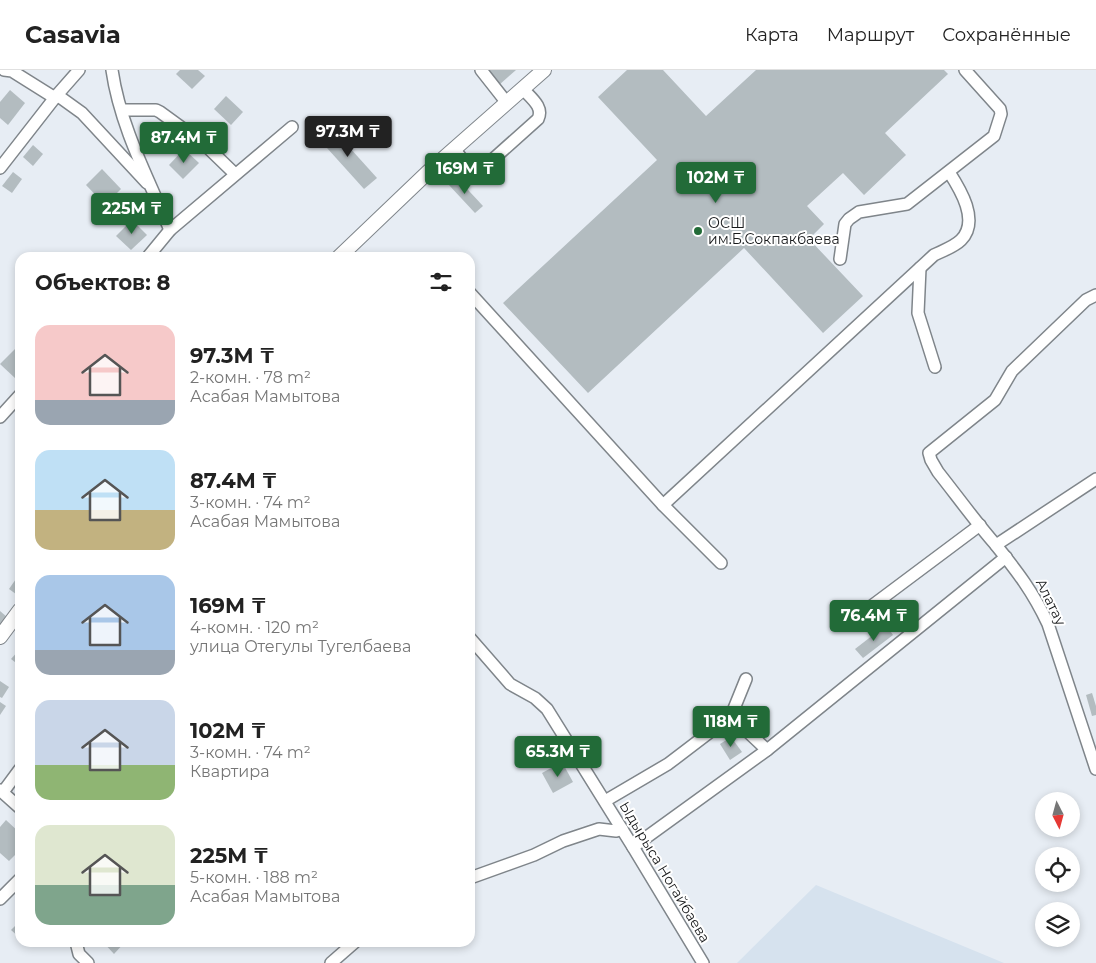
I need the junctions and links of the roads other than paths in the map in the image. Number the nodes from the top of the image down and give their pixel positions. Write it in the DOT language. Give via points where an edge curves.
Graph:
graph roads {
  1 [pos="80,70"];
  2 [pos="112,70"];
  3 [pos="481,70"];
  4 [pos="544,70"];
  5 [pos="965,70"];
  6 [pos="2,71"];
  7 [pos="523,89"];
  8 [pos="56,97"];
  9 [pos="507,102"];
  10 [pos="122,110"];
  11 [pos="292,127"];
  12 [pos="454,149"];
  13 [pos="0,168"];
  14 [pos="949,172"];
  15 [pos="235,174"];
  16 [pos="153,190"];
  17 [pos="170,230"];
  18 [pos="152,252"];
  19 [pos="344,252"];
  20 [pos="840,259"];
  21 [pos="920,268"];
  22 [pos="1096,295"];
  23 [pos="475,298"];
  24 [pos="935,367"];
  25 [pos="15,401"];
  26 [pos="0,417"];
  27 [pos="1096,479"];
  28 [pos="663,505"];
  29 [pos="980,525"];
  30 [pos="996,545"];
  31 [pos="1006,557"];
  32 [pos="721,563"];
  33 [pos="869,608"];
  34 [pos="15,617"];
  35 [pos="0,637"];
  36 [pos="475,645"];
  37 [pos="746,679"];
  38 [pos="731,716"];
  39 [pos="767,750"];
  40 [pos="1096,769"];
  41 [pos="15,775"];
  42 [pos="1,791"];
  43 [pos="605,801"];
  44 [pos="15,804"];
  45 [pos="622,829"];
  46 [pos="633,847"];
  47 [pos="475,876"];
  48 [pos="15,884"];
  49 [pos="0,899"];
  50 [pos="77,947"];
  51 [pos="349,947"];
  52 [pos="88,963"];
  53 [pos="331,963"];
  54 [pos="703,963"];
  1 -- 8 [label="street"];
  2 -- 10 [label="street"];
  3 -- 9 [label="street"];
  4 -- 7 [label="main road"];
  5 -- 14 [label="street" via="1000,109 1000,114 994,136"];
  6 -- 8 [label="street" via="12,71"];
  7 -- 9 [label="main road"];
  7 -- 12 [label="street" via="541,114 482,169 472,169"];
  8 -- 13 [label="street"];
  8 -- 16 [label="street" via="82,113"];
  9 -- 12 [label="main road"];
  10 -- 15 [label="street" via="160,112 204,144"];
  10 -- 16 [label="street"];
  11 -- 15 [label="street"];
  12 -- 19 [label="main road"];
  14 -- 20 [label="street" via="907,204 855,214 845,224"];
  14 -- 21 [label="street" via="963,192 969,226 959,242 934,255"];
  15 -- 17 [label="street"];
  16 -- 17 [label="street"];
  17 -- 18 [label="street"];
  21 -- 24 [label="street" via="918,313"];
  21 -- 28 [label="street"];
  22 -- 29 [label="street, Алатау" via="1086,300 1012,371 995,400 929,453 938,472"];
  23 -- 28 [label="street"];
  25 -- 26 [label="street"];
  27 -- 30 [label="street"];
  28 -- 32 [label="street"];
  29 -- 30 [label="street, Алатау"];
  29 -- 33 [label="street"];
  30 -- 31 [label="street, Алатау"];
  31 -- 39 [label="street"];
  31 -- 40 [label="street, Алатау" via="1029,587 1048,624"];
  34 -- 35 [label="main road"];
  36 -- 43 [label="street, Ыдырыса Ногайбаева" via="510,684 547,709"];
  37 -- 38 [label="street"];
  38 -- 39 [label="street"];
  38 -- 43 [label="street" via="668,764"];
  39 -- 46 [label="street"];
  41 -- 42 [label="street"];
  42 -- 44 [label="street"];
  43 -- 45 [label="street, Ыдырыса Ногайбаева"];
  45 -- 46 [label="street, Ыдырыса Ногайбаева"];
  45 -- 47 [label="street" via="599,829"];
  46 -- 54 [label="street, Ыдырыса Ногайбаева"];
  48 -- 49 [label="street"];
  50 -- 52 [label="street"];
  51 -- 53 [label="street"];
}
